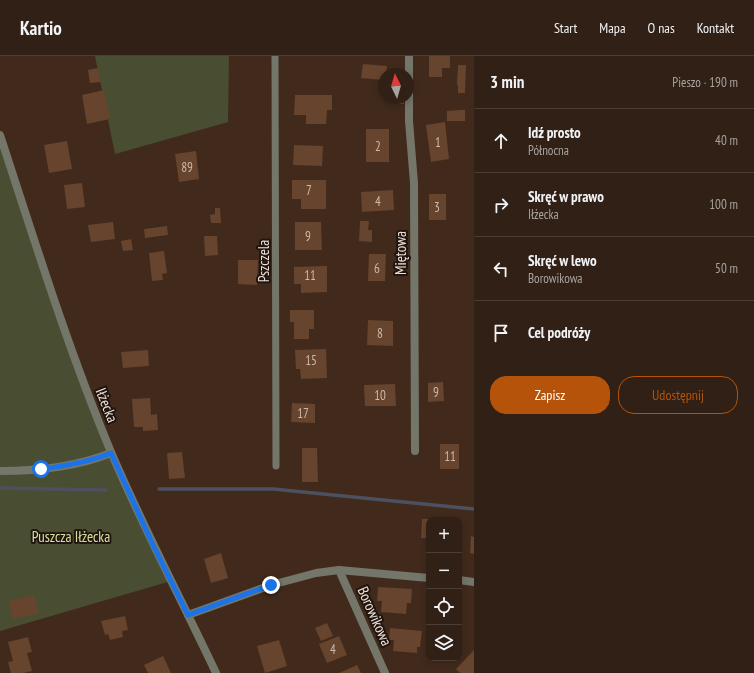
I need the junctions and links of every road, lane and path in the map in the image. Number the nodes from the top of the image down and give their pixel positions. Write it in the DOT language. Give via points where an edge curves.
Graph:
graph roads {
  1 [pos="275,56"];
  2 [pos="409,56"];
  3 [pos="0,135"];
  4 [pos="415,451"];
  5 [pos="111,453"];
  6 [pos="276,466"];
  7 [pos="0,470"];
  8 [pos="339,570"];
  9 [pos="426,578"];
  10 [pos="462,580"];
  11 [pos="474,582"];
  12 [pos="188,615"];
  13 [pos="216,673"];
  14 [pos="385,673"];
  1 -- 6 [label="lane, Pszczela"];
  2 -- 4 [label="street, Miętowa" via="409,121 414,183"];
  3 -- 5 [label="street, Iłżecka" via="74,358"];
  5 -- 7 [label="street" via="64,466"];
  5 -- 12 [label="street, Iłżecka"];
  8 -- 9 [label="street, Borowikowa"];
  8 -- 12 [label="street, Borowikowa" via="316,573 271,585"];
  8 -- 14 [label="street, Borowikowa"];
  10 -- 11 [label="street"];
  12 -- 13 [label="street, Iłżecka"];
}
